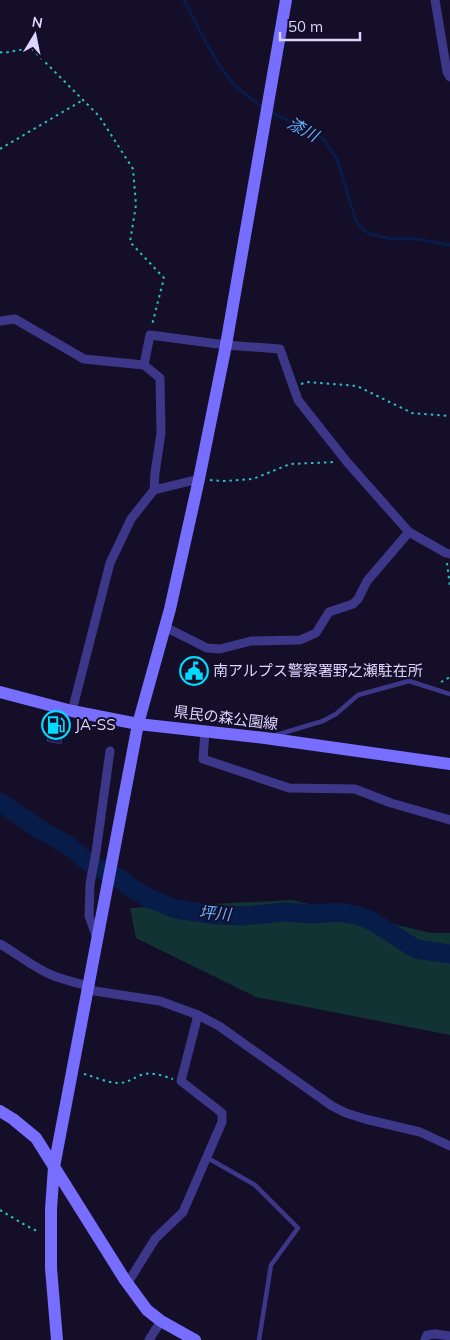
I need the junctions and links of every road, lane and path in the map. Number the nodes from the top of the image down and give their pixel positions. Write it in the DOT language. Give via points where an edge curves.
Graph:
graph roads {
  1 [pos="286,0"];
  2 [pos="435,0"];
  3 [pos="0,52"];
  4 [pos="450,77"];
  5 [pos="83,100"];
  6 [pos="0,149"];
  7 [pos="0,321"];
  8 [pos="150,335"];
  9 [pos="226,345"];
  10 [pos="144,365"];
  11 [pos="293,385"];
  12 [pos="450,416"];
  13 [pos="347,462"];
  14 [pos="199,479"];
  15 [pos="154,490"];
  16 [pos="409,532"];
  17 [pos="448,554"];
  18 [pos="450,587"];
  19 [pos="165,628"];
  20 [pos="450,677"];
  21 [pos="432,688"];
  22 [pos="0,692"];
  23 [pos="450,694"];
  24 [pos="72,711"];
  25 [pos="138,724"];
  26 [pos="205,732"];
  27 [pos="265,738"];
  28 [pos="110,750"];
  29 [pos="450,764"];
  30 [pos="450,820"];
  31 [pos="97,939"];
  32 [pos="0,944"];
  33 [pos="88,988"];
  34 [pos="198,1015"];
  35 [pos="73,1070"];
  36 [pos="181,1081"];
  37 [pos="0,1111"];
  38 [pos="450,1146"];
  39 [pos="206,1157"];
  40 [pos="54,1166"];
  41 [pos="0,1210"];
  42 [pos="51,1238"];
  43 [pos="127,1284"];
  44 [pos="161,1321"];
  45 [pos="450,1336"];
  46 [pos="57,1340"];
  47 [pos="149,1340"];
  48 [pos="195,1340"];
  49 [pos="259,1340"];
  50 [pos="424,1340"];
  1 -- 9 [label="street"];
  2 -- 4 [label="street"];
  3 -- 5 [label="path" via="31,48"];
  5 -- 6 [label="path"];
  5 -- 8 [label="path" via="99,116 133,170 136,205 130,242 164,278"];
  7 -- 10 [label="street" via="15,319 84,359"];
  8 -- 9 [label="street"];
  8 -- 10 [label="street"];
  9 -- 11 [label="street" via="280,349"];
  9 -- 14 [label="street"];
  10 -- 15 [label="street" via="160,378 161,433"];
  11 -- 12 [label="path" via="308,382 357,386 412,413"];
  11 -- 13 [label="street" via="298,400"];
  13 -- 14 [label="path" via="290,464 253,479"];
  13 -- 16 [label="street"];
  14 -- 15 [label="street"];
  14 -- 19 [label="street"];
  15 -- 24 [label="street" via="131,518 110,563"];
  16 -- 17 [label="street"];
  16 -- 19 [label="street" via="367,581 353,604 329,612 316,633 300,640 207,648"];
  17 -- 18 [label="path"];
  19 -- 25 [label="street"];
  20 -- 21 [label="path"];
  21 -- 23 [label="lane"];
  21 -- 27 [label="lane" via="409,681 358,695 323,721"];
  22 -- 24 [label="street, 県民の森公園線"];
  24 -- 25 [label="street, 県民の森公園線"];
  25 -- 26 [label="street, 県民の森公園線"];
  25 -- 31 [label="street"];
  26 -- 27 [label="street, 県民の森公園線"];
  26 -- 30 [label="street" via="203,759 289,788 355,790"];
  27 -- 29 [label="street, 県民の森公園線"];
  28 -- 31 [label="street" via="90,884 89,916"];
  31 -- 33 [label="street"];
  32 -- 33 [label="street" via="38,968"];
  33 -- 34 [label="street" via="160,1001"];
  33 -- 35 [label="street"];
  34 -- 36 [label="street"];
  34 -- 38 [label="street" via="219,1026 332,1106 346,1113 420,1132"];
  35 -- 36 [label="path" via="118,1083 129,1082 147,1073"];
  35 -- 40 [label="street"];
  36 -- 39 [label="street" via="222,1113 222,1122"];
  37 -- 40 [label="street" via="36,1138"];
  39 -- 43 [label="street" via="183,1212 155,1239"];
  39 -- 49 [label="lane" via="254,1185 298,1228 272,1265"];
  40 -- 42 [label="street"];
  40 -- 43 [label="street"];
  41 -- 42 [label="path"];
  42 -- 46 [label="street"];
  43 -- 44 [label="street"];
  44 -- 47 [label="street"];
  44 -- 48 [label="street"];
  45 -- 50 [label="street" via="427,1335"];
}
